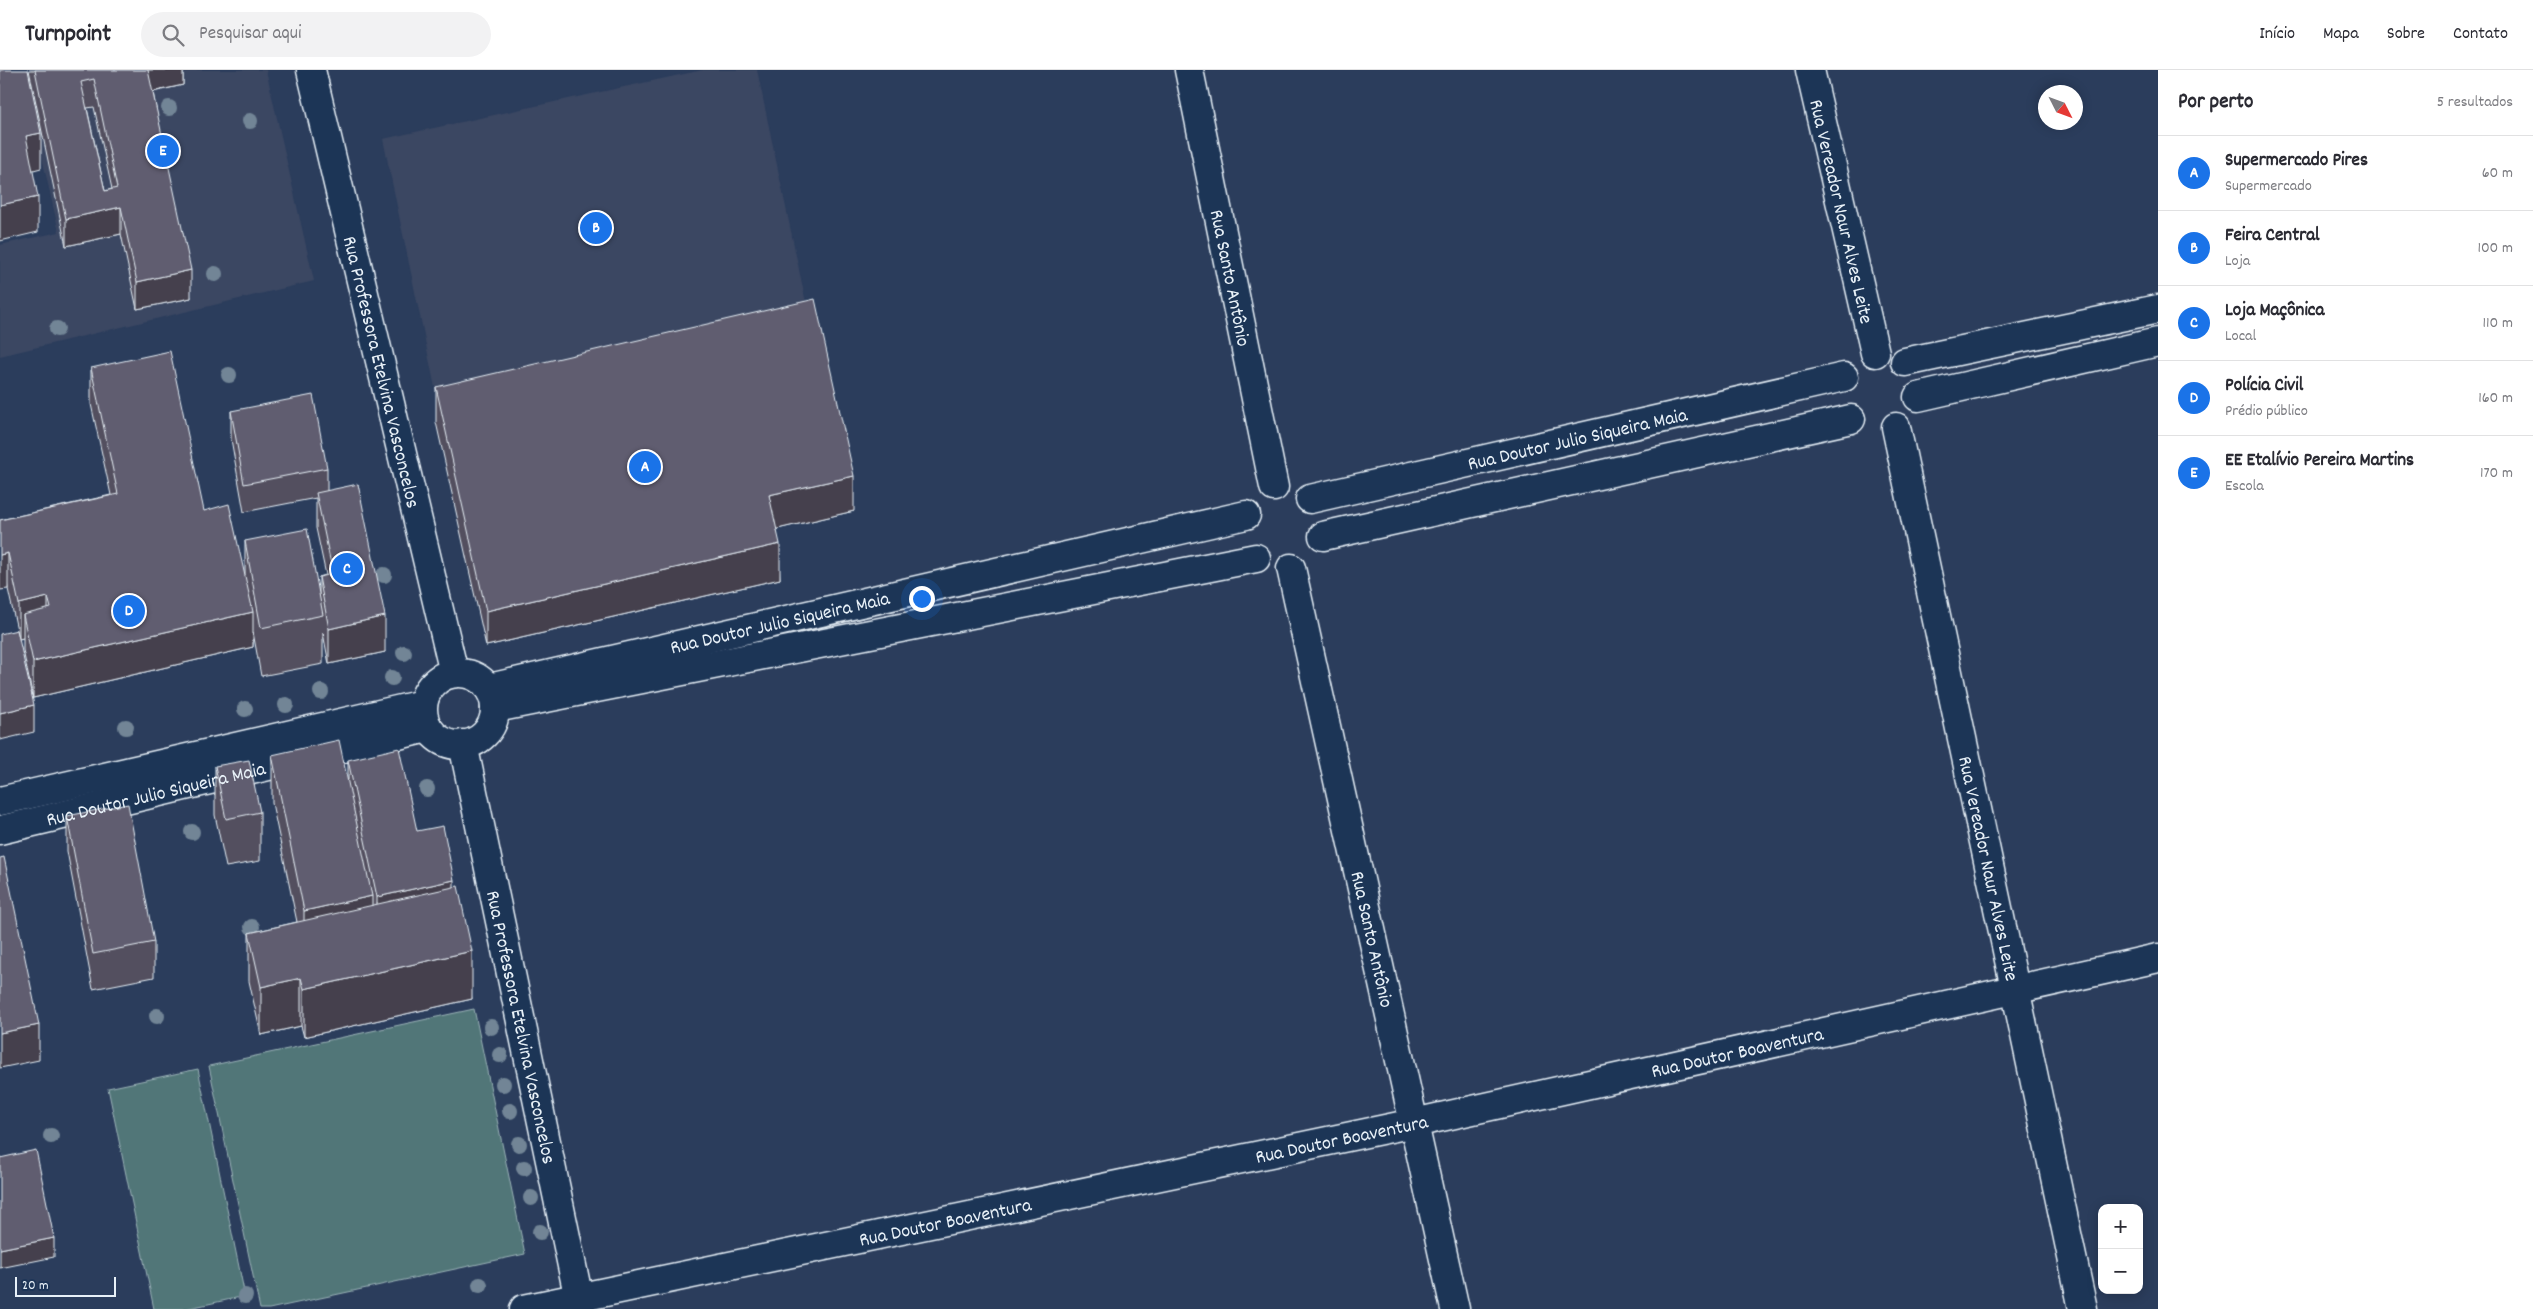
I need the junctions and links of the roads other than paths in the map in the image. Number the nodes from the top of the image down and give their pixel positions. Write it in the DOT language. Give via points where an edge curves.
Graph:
graph roads {
  1 [pos="311,70"];
  2 [pos="1189,70"];
  3 [pos="1810,70"];
  4 [pos="2158,309"];
  5 [pos="2158,342"];
  6 [pos="1875,353"];
  7 [pos="1905,362"];
  8 [pos="1844,377"];
  9 [pos="1918,398"];
  10 [pos="1851,419"];
  11 [pos="1896,427"];
  12 [pos="1274,487"];
  13 [pos="1310,500"];
  14 [pos="1246,515"];
  15 [pos="1323,536"];
  16 [pos="1256,558"];
  17 [pos="1291,568"];
  18 [pos="454,673"];
  19 [pos="492,698"];
  20 [pos="426,716"];
  21 [pos="464,744"];
  22 [pos="0,801"];
  23 [pos="0,830"];
  24 [pos="2158,958"];
  25 [pos="2015,990"];
  26 [pos="1414,1123"];
  27 [pos="579,1303"];
  28 [pos="524,1309"];
  29 [pos="1456,1309"];
  30 [pos="2083,1309"];
  1 -- 18 [label="street, Rua Professora Etelvina Vasconcelos"];
  2 -- 12 [label="street, Rua Santo Antônio"];
  3 -- 6 [label="street, Rua Vereador Naur Alves Leite"];
  4 -- 7 [label="street"];
  5 -- 9 [label="street"];
  6 -- 7 [label="street" via="1891,354"];
  6 -- 8 [label="street" via="1856,361"];
  7 -- 9 [label="street" via="1916,378"];
  8 -- 10 [label="street" via="1842,399"];
  8 -- 13 [label="street, Rua Doutor Julio Siqueira Maia"];
  9 -- 11 [label="street" via="1910,415"];
  10 -- 11 [label="street" via="1872,430"];
  10 -- 15 [label="street, Rua Doutor Julio Siqueira Maia"];
  11 -- 25 [label="street, Rua Vereador Naur Alves Leite"];
  12 -- 13 [label="street" via="1305,492"];
  12 -- 14 [label="street" via="1248,505"];
  13 -- 15 [label="street" via="1323,518"];
  14 -- 16 [label="street" via="1242,536"];
  14 -- 19 [label="street, Rua Doutor Julio Siqueira Maia"];
  15 -- 17 [label="street" via="1317,550"];
  16 -- 17 [label="street" via="1260,562"];
  16 -- 19 [label="street, Rua Doutor Julio Siqueira Maia"];
  17 -- 26 [label="street, Rua Santo Antônio"];
  18 -- 19 [label="street" via="473,676"];
  18 -- 20 [label="street" via="443,676 426,693"];
  19 -- 21 [label="street" via="489,728 482,736"];
  20 -- 21 [label="street" via="444,741"];
  20 -- 22 [label="street, Rua Doutor Julio Siqueira Maia"];
  20 -- 23 [label="street, Rua Doutor Julio Siqueira Maia"];
  21 -- 27 [label="street, Rua Professora Etelvina Vasconcelos"];
  24 -- 25 [label="street, Rua Doutor Boaventura"];
  25 -- 26 [label="street, Rua Doutor Boaventura"];
  25 -- 30 [label="street, Rua Vereador Naur Alves Leite"];
  26 -- 27 [label="street, Rua Doutor Boaventura"];
  26 -- 29 [label="street, Rua Santo Antônio"];
  27 -- 28 [label="street, Rua Doutor Boaventura"];
}
